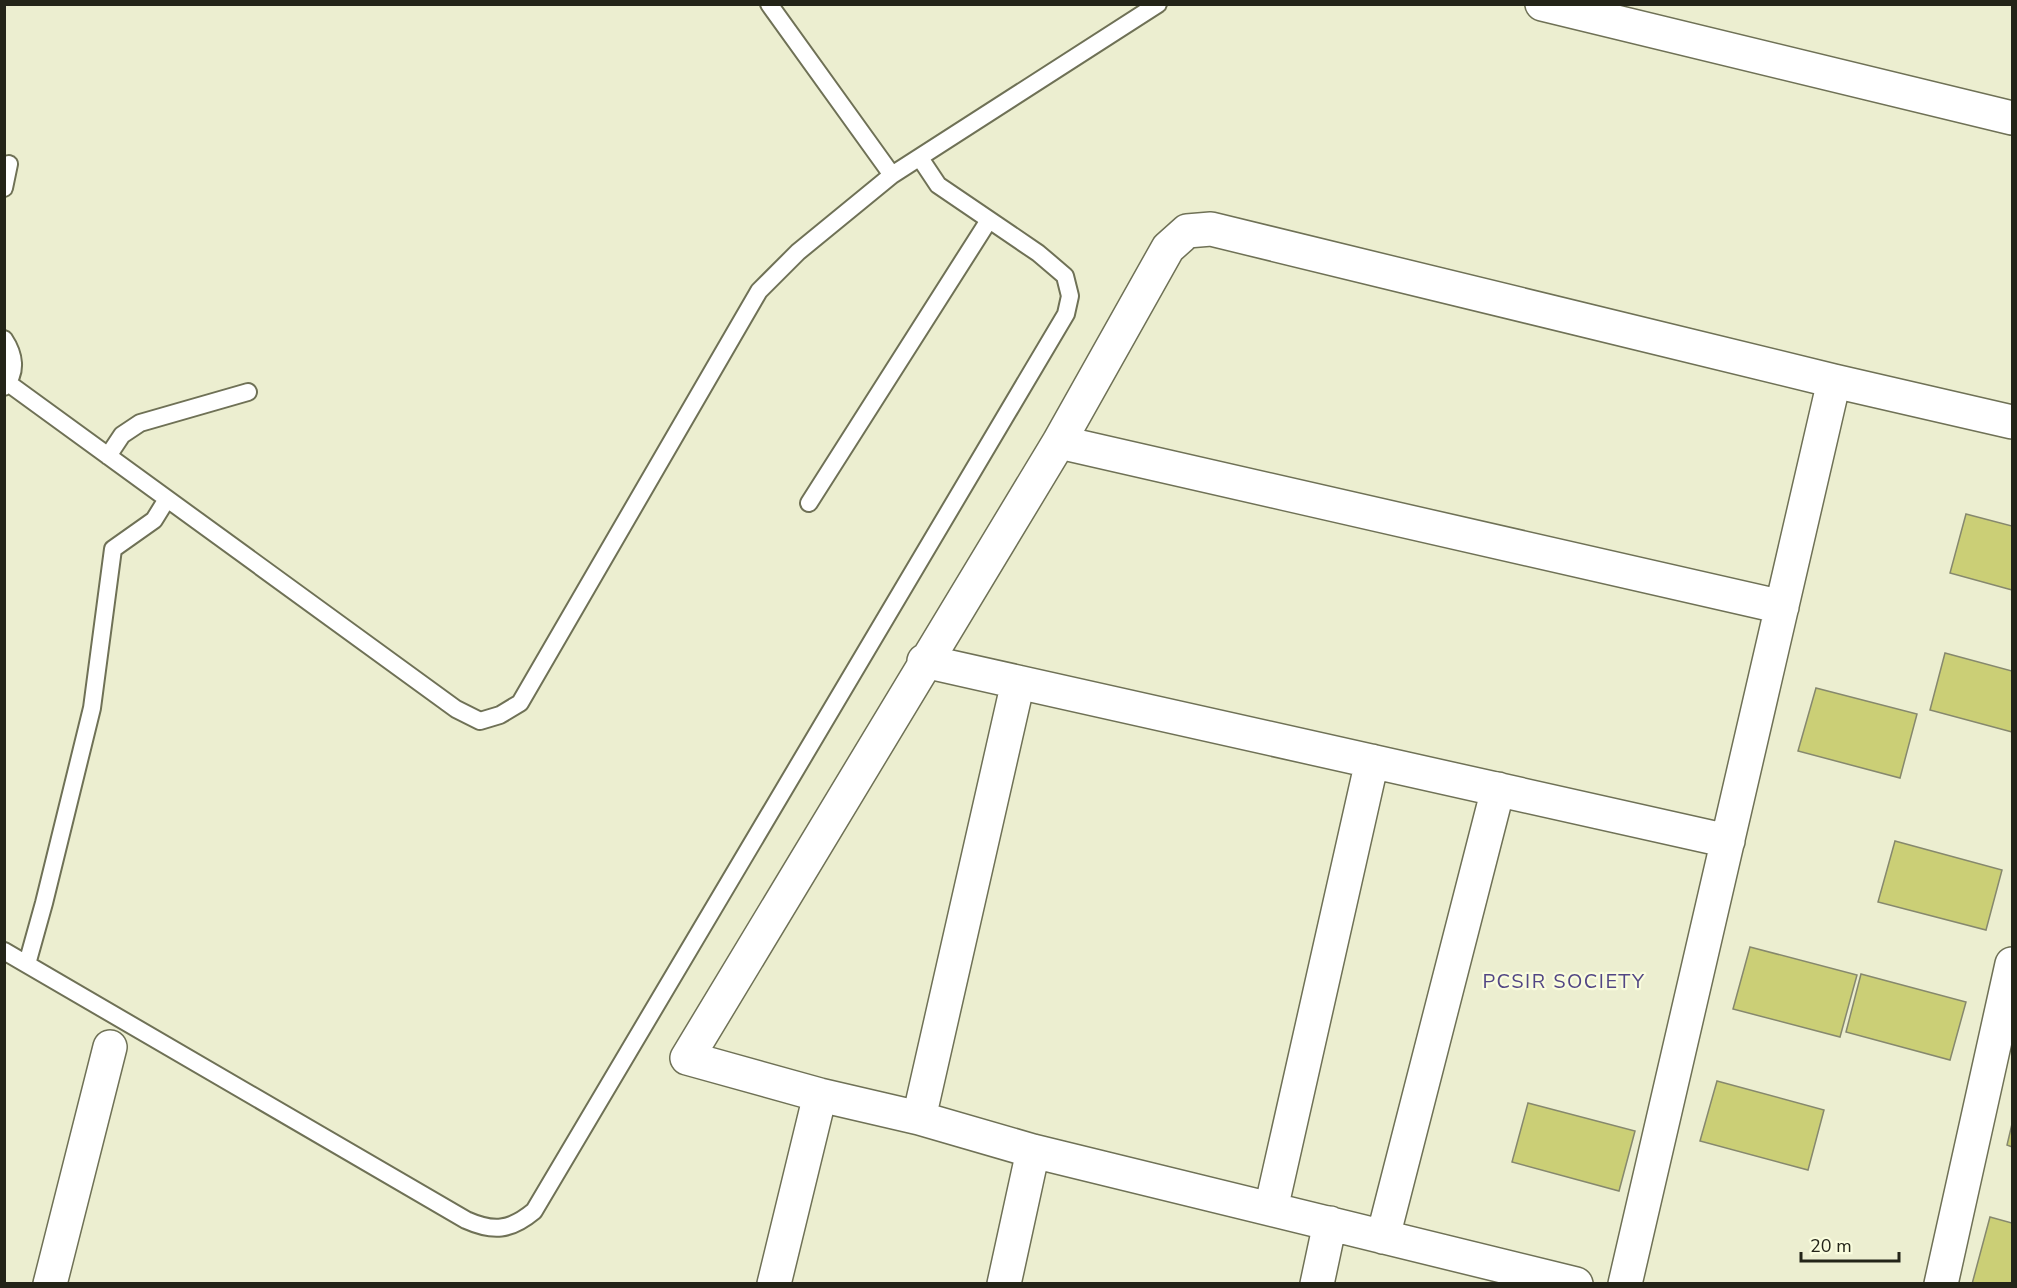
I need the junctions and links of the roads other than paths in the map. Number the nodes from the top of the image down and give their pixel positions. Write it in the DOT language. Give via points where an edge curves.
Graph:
graph roads {
  1 [pos="769,4"];
  2 [pos="1158,4"];
  3 [pos="1542,4"];
  4 [pos="2013,118"];
  5 [pos="920,158"];
  6 [pos="9,164"];
  7 [pos="892,175"];
  8 [pos="4,188"];
  9 [pos="989,220"];
  10 [pos="4,339"];
  11 [pos="1834,381"];
  12 [pos="6,385"];
  13 [pos="248,392"];
  14 [pos="2013,422"];
  15 [pos="1059,442"];
  16 [pos="108,456"];
  17 [pos="167,499"];
  18 [pos="809,503"];
  19 [pos="1782,607"];
  20 [pos="924,661"];
  21 [pos="1018,682"];
  22 [pos="1372,761"];
  23 [pos="1498,789"];
  24 [pos="1728,841"];
  25 [pos="4,951"];
  26 [pos="27,964"];
  27 [pos="2013,964"];
  28 [pos="110,1047"];
  29 [pos="820,1095"];
  30 [pos="920,1118"];
  31 [pos="1032,1151"];
  32 [pos="1270,1209"];
  33 [pos="1330,1223"];
  34 [pos="1383,1237"];
  35 [pos="50,1284"];
  36 [pos="774,1284"];
  37 [pos="1004,1284"];
  38 [pos="1317,1284"];
  39 [pos="1576,1284"];
  40 [pos="1625,1284"];
  41 [pos="1941,1284"];
  1 -- 7 [label="lane"];
  2 -- 5 [label="lane"];
  3 -- 4 [label="street"];
  5 -- 7 [label="lane"];
  5 -- 9 [label="lane" via="938,185"];
  6 -- 8 [label="lane"];
  7 -- 17 [label="lane" via="798,252 759,291 520,703 500,716 480,721 456,709"];
  9 -- 18 [label="lane"];
  9 -- 26 [label="lane" via="1065,276 1070,296 1066,314 534,1211 520,1223 485,1228 466,1220"];
  10 -- 12 [label="lane" via="12,351 14,367"];
  11 -- 14 [label="street"];
  11 -- 15 [label="street" via="1211,229 1187,231 1168,248"];
  11 -- 19 [label="street"];
  12 -- 16 [label="lane"];
  13 -- 16 [label="lane" via="140,423 122,435"];
  15 -- 19 [label="street"];
  15 -- 20 [label="street"];
  16 -- 17 [label="lane"];
  17 -- 26 [label="lane" via="154,520 113,549 92,708"];
  19 -- 24 [label="street"];
  20 -- 21 [label="street"];
  20 -- 29 [label="street" via="687,1058"];
  21 -- 22 [label="street"];
  21 -- 30 [label="street"];
  22 -- 23 [label="street"];
  22 -- 32 [label="street"];
  23 -- 24 [label="street"];
  23 -- 34 [label="street"];
  24 -- 40 [label="street"];
  25 -- 26 [label="lane"];
  27 -- 41 [label="street"];
  28 -- 35 [label="street"];
  29 -- 30 [label="street"];
  29 -- 36 [label="street"];
  30 -- 31 [label="street"];
  31 -- 32 [label="street"];
  31 -- 37 [label="street"];
  32 -- 33 [label="street"];
  33 -- 34 [label="street"];
  33 -- 38 [label="street"];
  34 -- 39 [label="street"];
}
